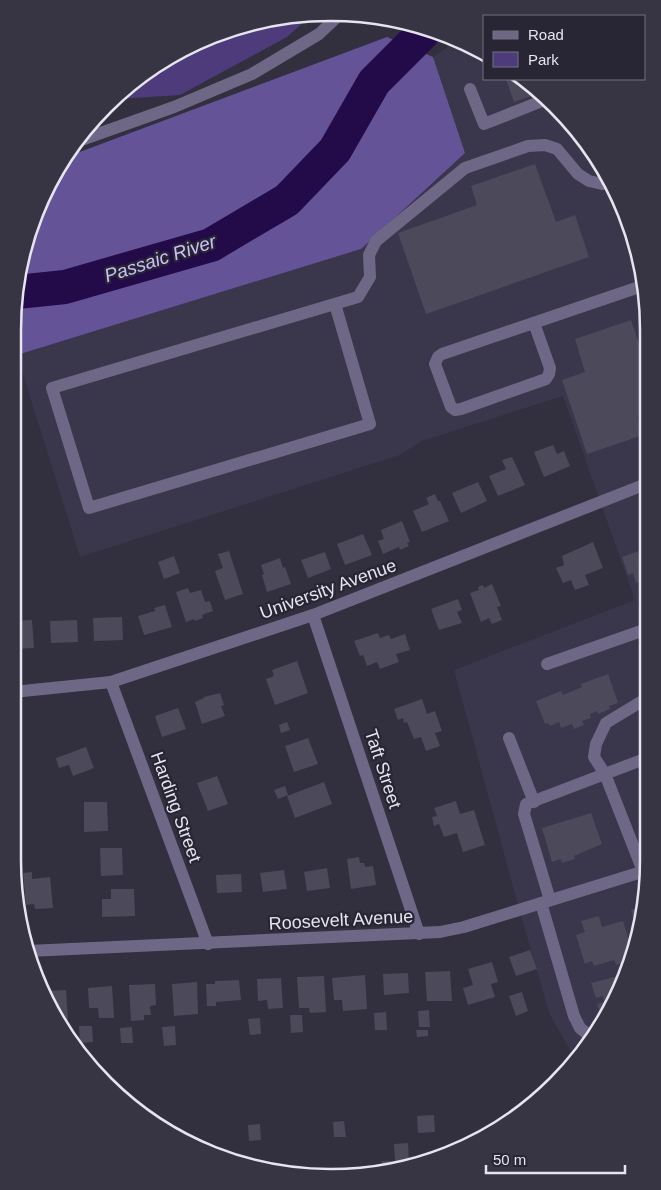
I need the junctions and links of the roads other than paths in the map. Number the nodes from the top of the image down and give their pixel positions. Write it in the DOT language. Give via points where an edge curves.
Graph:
graph roads {
  1 [pos="333,21"];
  2 [pos="470,89"];
  3 [pos="539,102"];
  4 [pos="89,137"];
  5 [pos="602,184"];
  6 [pos="637,288"];
  7 [pos="335,304"];
  8 [pos="534,323"];
  9 [pos="640,486"];
  10 [pos="313,615"];
  11 [pos="640,631"];
  12 [pos="546,664"];
  13 [pos="112,682"];
  14 [pos="21,691"];
  15 [pos="640,702"];
  16 [pos="509,738"];
  17 [pos="640,761"];
  18 [pos="605,774"];
  19 [pos="534,802"];
  20 [pos="640,856"];
  21 [pos="639,872"];
  22 [pos="545,901"];
  23 [pos="419,934"];
  24 [pos="208,944"];
  25 [pos="35,951"];
  26 [pos="586,1033"];
  1 -- 4 [label="street" via="319,34 252,74 174,107"];
  2 -- 3 [label="street" via="484,124"];
  5 -- 7 [label="street" via="578,174 557,149 545,145 528,146 465,168 376,241 369,255 370,277 358,297"];
  6 -- 8 [label="street"];
  7 -- 7 [label="street" via="52,388 89,508 370,424"];
  8 -- 8 [label="street" via="550,368 546,380 461,409 451,407 435,364 438,357"];
  9 -- 10 [label="street, University Avenue"];
  10 -- 13 [label="street, University Avenue"];
  10 -- 23 [label="street, Taft Street"];
  11 -- 12 [label="street"];
  13 -- 14 [label="street, University Avenue"];
  13 -- 24 [label="street, Harding Street"];
  15 -- 18 [label="street" via="606,723 594,757"];
  16 -- 19 [label="street"];
  17 -- 18 [label="street"];
  18 -- 19 [label="street"];
  18 -- 20 [label="street"];
  19 -- 22 [label="street" via="526,804 524,814"];
  21 -- 22 [label="street, Roosevelt Avenue"];
  22 -- 23 [label="street, Roosevelt Avenue" via="464,927"];
  22 -- 26 [label="street" via="574,1016"];
  23 -- 24 [label="street, Roosevelt Avenue"];
  24 -- 25 [label="street, Roosevelt Avenue"];
}
